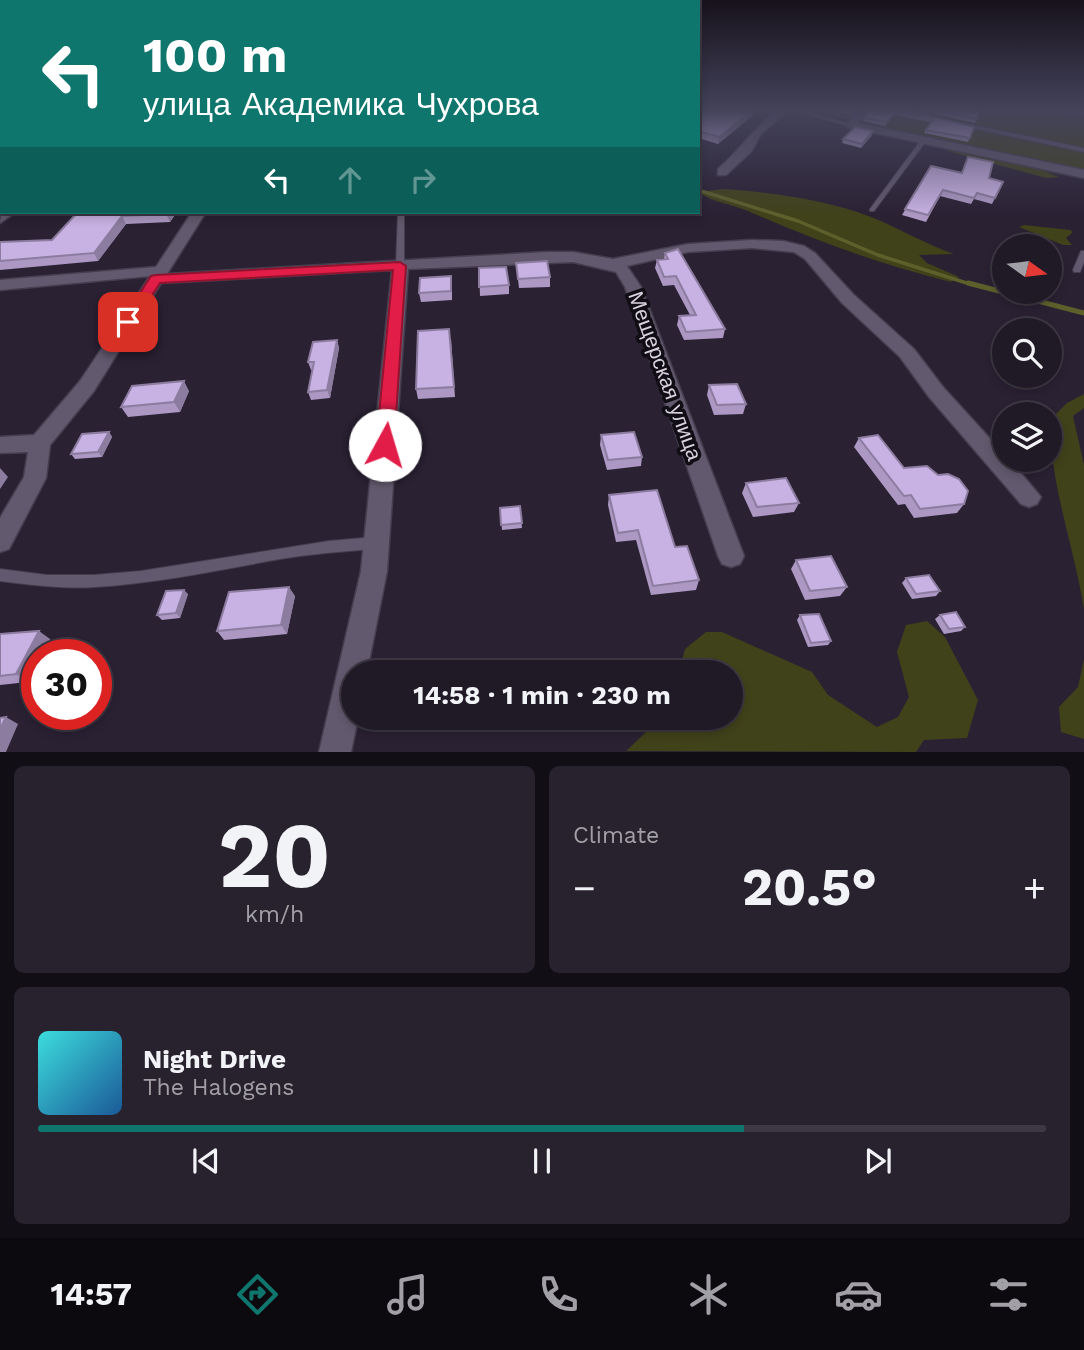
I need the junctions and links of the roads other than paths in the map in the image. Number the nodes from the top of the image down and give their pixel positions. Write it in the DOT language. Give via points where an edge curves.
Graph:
graph roads {
  1 [pos="749,145"];
  2 [pos="920,145"];
  3 [pos="941,145"];
  4 [pos="1060,145"];
  5 [pos="1084,150"];
  6 [pos="722,172"];
  7 [pos="1083,177"];
  8 [pos="872,210"];
  9 [pos="198,214"];
  10 [pos="401,214"];
  11 [pos="1084,253"];
  12 [pos="613,264"];
  13 [pos="400,266"];
  14 [pos="1077,270"];
  15 [pos="158,275"];
  16 [pos="0,285"];
  17 [pos="40,443"];
  18 [pos="0,445"];
  19 [pos="1029,498"];
  20 [pos="0,541"];
  21 [pos="376,543"];
  22 [pos="731,556"];
  23 [pos="0,575"];
  24 [pos="335,751"];
  1 -- 6 [label="street"];
  2 -- 8 [label="lane"];
  3 -- 7 [label="street"];
  4 -- 5 [label="lane"];
  9 -- 15 [label="street"];
  10 -- 13 [label="lane"];
  11 -- 14 [label="lane"];
  12 -- 13 [label="street" via="560,256"];
  12 -- 19 [label="street, Мещерская улица" via="688,248 783,245 804,252 907,353"];
  12 -- 22 [label="street, Мещерская улица" via="622,269 633,287"];
  13 -- 15 [label="street"];
  13 -- 21 [label="street"];
  15 -- 16 [label="street" via="144,271"];
  15 -- 17 [label="street" via="87,386"];
  17 -- 18 [label="street"];
  17 -- 20 [label="street" via="35,478"];
  21 -- 23 [label="lane" via="322,545 96,580"];
  21 -- 24 [label="street"];
}
